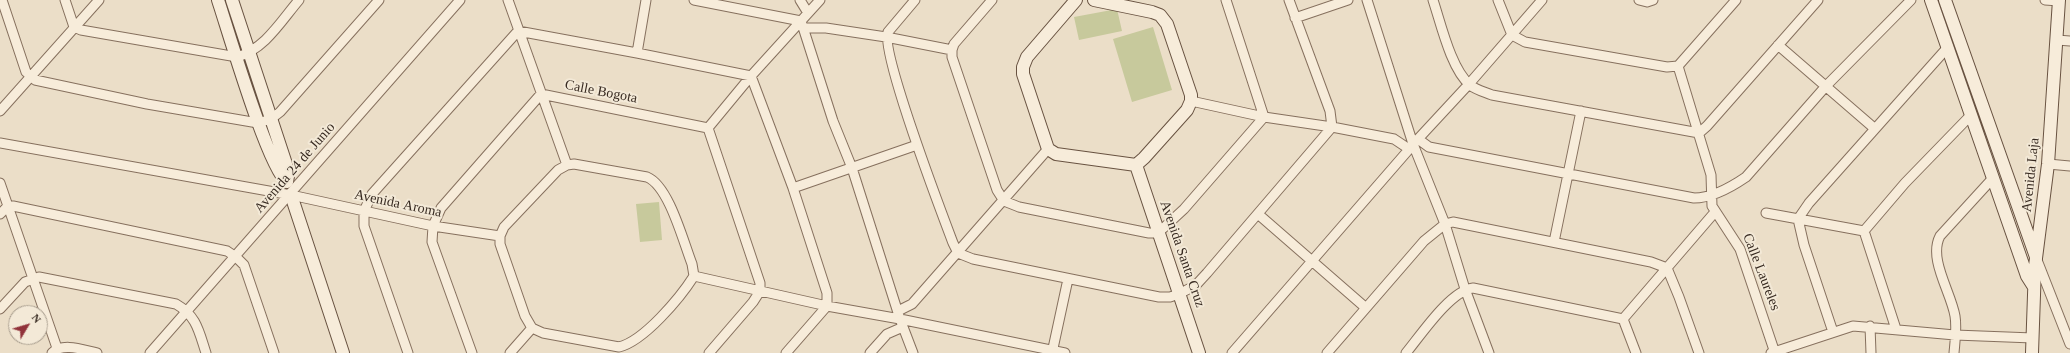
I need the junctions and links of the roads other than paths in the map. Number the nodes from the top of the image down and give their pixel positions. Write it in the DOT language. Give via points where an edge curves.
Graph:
graph roads {
  1 [pos="2,0"];
  2 [pos="65,0"];
  3 [pos="99,0"];
  4 [pos="218,0"];
  5 [pos="232,0"];
  6 [pos="299,0"];
  7 [pos="379,0"];
  8 [pos="460,0"];
  9 [pos="508,0"];
  10 [pos="646,0"];
  11 [pos="694,0"];
  12 [pos="800,0"];
  13 [pos="820,0"];
  14 [pos="915,0"];
  15 [pos="992,0"];
  16 [pos="1076,0"];
  17 [pos="1094,0"];
  18 [pos="1226,0"];
  19 [pos="1289,0"];
  20 [pos="1348,0"];
  21 [pos="1367,0"];
  22 [pos="1433,0"];
  23 [pos="1498,0"];
  24 [pos="1542,0"];
  25 [pos="1639,0"];
  26 [pos="1653,0"];
  27 [pos="1736,0"];
  28 [pos="1818,0"];
  29 [pos="1911,0"];
  30 [pos="1932,0"];
  31 [pos="1945,0"];
  32 [pos="2045,0"];
  33 [pos="2059,0"];
  34 [pos="808,13"];
  35 [pos="1295,18"];
  36 [pos="802,25"];
  37 [pos="74,26"];
  38 [pos="518,31"];
  39 [pos="1512,36"];
  40 [pos="886,37"];
  41 [pos="2057,40"];
  42 [pos="2070,41"];
  43 [pos="1778,45"];
  44 [pos="1948,47"];
  45 [pos="952,50"];
  46 [pos="250,53"];
  47 [pos="637,53"];
  48 [pos="237,57"];
  49 [pos="1678,66"];
  50 [pos="751,76"];
  51 [pos="31,77"];
  52 [pos="1469,84"];
  53 [pos="1826,86"];
  54 [pos="541,94"];
  55 [pos="1191,101"];
  56 [pos="0,111"];
  57 [pos="1581,111"];
  58 [pos="1971,115"];
  59 [pos="1264,117"];
  60 [pos="271,119"];
  61 [pos="258,123"];
  62 [pos="1332,127"];
  63 [pos="708,128"];
  64 [pos="1874,128"];
  65 [pos="1699,133"];
  66 [pos="0,143"];
  67 [pos="1413,144"];
  68 [pos="917,145"];
  69 [pos="1048,149"];
  70 [pos="2048,164"];
  71 [pos="567,165"];
  72 [pos="1136,165"];
  73 [pos="2070,166"];
  74 [pos="852,168"];
  75 [pos="1568,173"];
  76 [pos="1993,178"];
  77 [pos="287,182"];
  78 [pos="0,183"];
  79 [pos="793,188"];
  80 [pos="291,195"];
  81 [pos="1711,196"];
  82 [pos="1004,201"];
  83 [pos="8,207"];
  84 [pos="364,211"];
  85 [pos="1714,212"];
  86 [pos="0,214"];
  87 [pos="1258,214"];
  88 [pos="1766,214"];
  89 [pos="1798,219"];
  90 [pos="1445,224"];
  91 [pos="433,226"];
  92 [pos="1864,231"];
  93 [pos="1158,233"];
  94 [pos="500,236"];
  95 [pos="1554,242"];
  96 [pos="958,253"];
  97 [pos="236,257"];
  98 [pos="2036,257"];
  99 [pos="1311,261"];
  100 [pos="1667,268"];
  101 [pos="694,276"];
  102 [pos="33,278"];
  103 [pos="1068,279"];
  104 [pos="2034,288"];
  105 [pos="1465,289"];
  106 [pos="760,291"];
  107 [pos="1179,294"];
  108 [pos="827,306"];
  109 [pos="1366,308"];
  110 [pos="0,309"];
  111 [pos="187,310"];
  112 [pos="901,319"];
  113 [pos="1623,319"];
  114 [pos="1870,326"];
  115 [pos="532,328"];
  116 [pos="1896,329"];
  117 [pos="1832,332"];
  118 [pos="1955,335"];
  119 [pos="2033,338"];
  120 [pos="2070,344"];
  121 [pos="54,350"];
  122 [pos="1052,352"];
  123 [pos="97,353"];
  124 [pos="150,353"];
  125 [pos="206,353"];
  126 [pos="274,353"];
  127 [pos="343,353"];
  128 [pos="408,353"];
  129 [pos="472,353"];
  130 [pos="510,353"];
  131 [pos="709,353"];
  132 [pos="786,353"];
  133 [pos="870,353"];
  134 [pos="913,353"];
  135 [pos="1065,353"];
  136 [pos="1199,353"];
  137 [pos="1232,353"];
  138 [pos="1327,353"];
  139 [pos="1406,353"];
  140 [pos="1489,353"];
  141 [pos="1636,353"];
  142 [pos="1699,353"];
  143 [pos="1773,353"];
  144 [pos="1871,353"];
  145 [pos="1954,353"];
  146 [pos="2032,353"];
  1 -- 51 [label="street" via="26,72"];
  2 -- 37 [label="street"];
  3 -- 37 [label="street"];
  4 -- 48 [label="street"];
  5 -- 46 [label="street"];
  6 -- 46 [label="street" via="261,45"];
  7 -- 60 [label="street"];
  8 -- 80 [label="street, Avenida 24 de Junio"];
  9 -- 38 [label="street"];
  10 -- 47 [label="street"];
  11 -- 36 [label="street"];
  12 -- 34 [label="street"];
  13 -- 34 [label="street"];
  14 -- 40 [label="street"];
  15 -- 45 [label="street" via="954,44"];
  16 -- 69 [label="street" via="1027,58 1023,67 1023,74"];
  17 -- 55 [label="street" via="1160,15 1167,24"];
  18 -- 59 [label="street"];
  19 -- 35 [label="street"];
  20 -- 35 [label="street"];
  21 -- 67 [label="street"];
  22 -- 52 [label="street" via="1455,64"];
  23 -- 39 [label="street"];
  24 -- 39 [label="street"];
  25 -- 26 [label="street"];
  27 -- 49 [label="street"];
  28 -- 43 [label="street"];
  29 -- 53 [label="street"];
  30 -- 44 [label="street"];
  31 -- 98 [label="street"];
  32 -- 33 [label="street"];
  33 -- 41 [label="street, Avenida Laja"];
  34 -- 36 [label="street"];
  35 -- 62 [label="street" via="1330,111"];
  36 -- 40 [label="street"];
  36 -- 50 [label="street"];
  36 -- 74 [label="street" via="833,121"];
  37 -- 48 [label="street" via="81,30"];
  37 -- 51 [label="street"];
  38 -- 47 [label="street"];
  38 -- 54 [label="street"];
  38 -- 84 [label="street" via="372,194"];
  39 -- 49 [label="street" via="1525,42 1667,67"];
  39 -- 52 [label="street"];
  40 -- 45 [label="street"];
  40 -- 68 [label="street"];
  41 -- 42 [label="street"];
  41 -- 70 [label="street, Avenida Laja"];
  43 -- 53 [label="street"];
  43 -- 65 [label="street"];
  44 -- 58 [label="street"];
  44 -- 64 [label="street"];
  45 -- 82 [label="street" via="952,57 997,190"];
  46 -- 48 [label="street"];
  46 -- 60 [label="street"];
  47 -- 50 [label="street"];
  48 -- 61 [label="street"];
  49 -- 65 [label="street"];
  50 -- 63 [label="street"];
  50 -- 79 [label="street"];
  51 -- 56 [label="street"];
  51 -- 61 [label="street" via="35,80 147,104"];
  52 -- 57 [label="street" via="1492,95"];
  52 -- 67 [label="street"];
  53 -- 64 [label="street"];
  53 -- 81 [label="street" via="1746,177"];
  54 -- 63 [label="street, Calle Bogota"];
  54 -- 71 [label="street"];
  54 -- 91 [label="street" via="441,208"];
  55 -- 59 [label="street"];
  55 -- 72 [label="street" via="1187,110"];
  57 -- 65 [label="street"];
  57 -- 75 [label="street"];
  58 -- 76 [label="street"];
  58 -- 92 [label="street" via="1905,183"];
  59 -- 62 [label="street"];
  59 -- 93 [label="street" via="1184,209"];
  60 -- 61 [label="street"];
  60 -- 77 [label="street" via="286,164"];
  61 -- 77 [label="street" via="280,175"];
  62 -- 67 [label="street"];
  62 -- 87 [label="street"];
  63 -- 106 [label="street" via="760,283"];
  64 -- 89 [label="street"];
  65 -- 81 [label="street" via="1711,175"];
  66 -- 80 [label="street, Avenida Aroma"];
  67 -- 75 [label="street"];
  67 -- 90 [label="street"];
  67 -- 99 [label="street"];
  68 -- 74 [label="street"];
  68 -- 96 [label="street"];
  69 -- 72 [label="street" via="1056,154"];
  69 -- 82 [label="street"];
  70 -- 73 [label="street"];
  70 -- 98 [label="street, Avenida Laja"];
  71 -- 94 [label="street" via="558,170 504,227"];
  71 -- 101 [label="street" via="654,180 665,195"];
  72 -- 93 [label="street, Avenida Santa Cruz"];
  74 -- 79 [label="street"];
  74 -- 112 [label="street"];
  75 -- 81 [label="street" via="1694,198"];
  75 -- 95 [label="street"];
  76 -- 104 [label="street" via="2027,276"];
  76 -- 118 [label="street" via="1940,236 1936,244 1936,257 1955,314"];
  77 -- 80 [label="street"];
  78 -- 83 [label="street"];
  79 -- 108 [label="street" via="827,293"];
  80 -- 84 [label="street, Avenida Aroma"];
  80 -- 97 [label="street, Avenida 24 de Junio"];
  80 -- 127 [label="street"];
  81 -- 85 [label="street"];
  82 -- 93 [label="street" via="1019,207"];
  82 -- 96 [label="street"];
  83 -- 86 [label="street"];
  83 -- 97 [label="street" via="227,251"];
  83 -- 102 [label="street"];
  84 -- 91 [label="street, Avenida Aroma"];
  84 -- 128 [label="street" via="364,226"];
  85 -- 100 [label="street"];
  85 -- 143 [label="street, Calle Laureles" via="1727,227 1740,249"];
  87 -- 99 [label="street"];
  87 -- 107 [label="street" via="1196,285"];
  88 -- 89 [label="street"];
  89 -- 92 [label="street"];
  89 -- 117 [label="street"];
  90 -- 95 [label="street" via="1463,223"];
  90 -- 105 [label="street"];
  90 -- 109 [label="street" via="1424,241"];
  91 -- 94 [label="street, Avenida Aroma"];
  91 -- 129 [label="street" via="432,242"];
  92 -- 116 [label="street"];
  93 -- 107 [label="street, Avenida Santa Cruz"];
  94 -- 115 [label="street" via="500,244 525,316"];
  95 -- 100 [label="street" via="1651,262"];
  96 -- 103 [label="street" via="973,259"];
  96 -- 112 [label="street"];
  97 -- 111 [label="street, Avenida 24 de Junio"];
  97 -- 126 [label="street" via="244,266"];
  98 -- 104 [label="street, Avenida Laja"];
  98 -- 120 [label="street"];
  99 -- 109 [label="street"];
  99 -- 137 [label="street"];
  100 -- 113 [label="street"];
  100 -- 142 [label="street"];
  101 -- 106 [label="street"];
  101 -- 115 [label="street" via="650,328 629,345 619,347 543,333"];
  102 -- 110 [label="street" via="25,282"];
  102 -- 111 [label="street" via="39,277 176,304"];
  102 -- 121 [label="street"];
  103 -- 107 [label="street" via="1159,297"];
  103 -- 122 [label="street"];
  104 -- 119 [label="street, Avenida Laja"];
  105 -- 113 [label="street" via="1472,288"];
  105 -- 139 [label="street" via="1447,305"];
  105 -- 140 [label="street"];
  106 -- 108 [label="street"];
  106 -- 131 [label="street"];
  107 -- 136 [label="street, Avenida Santa Cruz"];
  108 -- 112 [label="street"];
  108 -- 132 [label="street"];
  109 -- 138 [label="street"];
  111 -- 124 [label="street, Avenida 24 de Junio"];
  111 -- 125 [label="street" via="195,320"];
  112 -- 122 [label="street"];
  112 -- 133 [label="street"];
  112 -- 134 [label="street"];
  113 -- 141 [label="street"];
  114 -- 116 [label="street"];
  114 -- 117 [label="street" via="1852,326"];
  114 -- 144 [label="street"];
  115 -- 130 [label="street"];
  116 -- 118 [label="street"];
  117 -- 143 [label="street"];
  118 -- 119 [label="street"];
  118 -- 145 [label="street"];
  119 -- 146 [label="street, Avenida Laja"];
  121 -- 123 [label="street" via="63,347"];
  122 -- 135 [label="street"];
}
